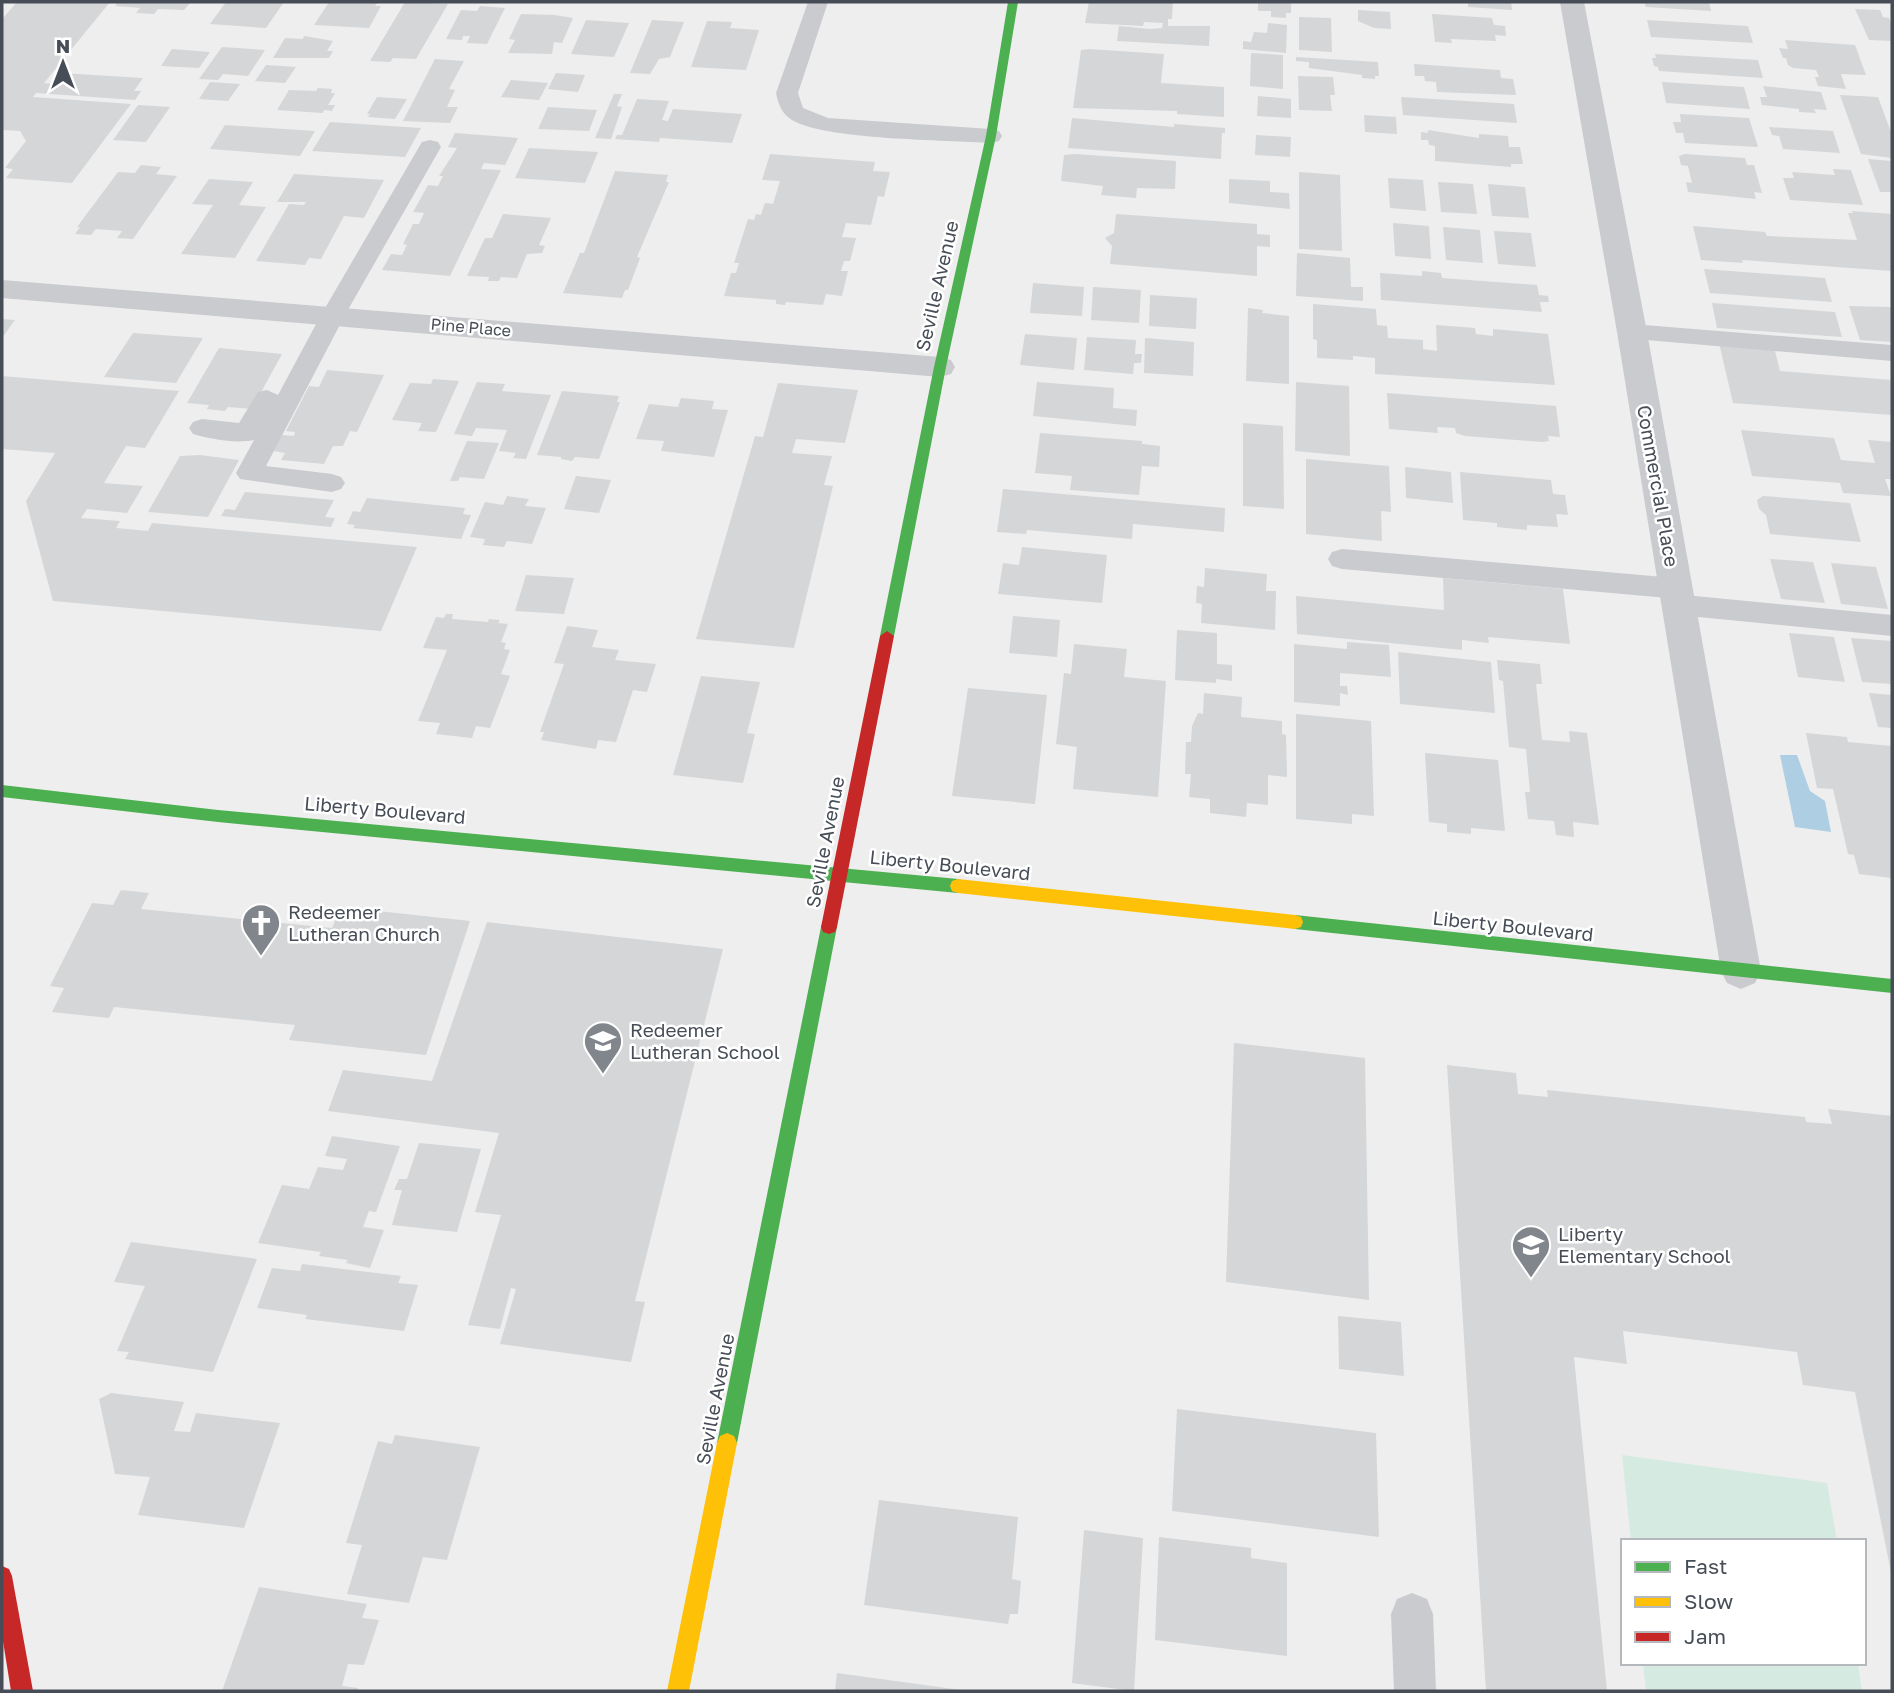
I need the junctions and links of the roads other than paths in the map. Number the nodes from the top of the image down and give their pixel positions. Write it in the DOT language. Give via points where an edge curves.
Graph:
graph roads {
  1 [pos="818,2"];
  2 [pos="1013,2"];
  3 [pos="1572,2"];
  4 [pos="991,136"];
  5 [pos="430,147"];
  6 [pos="2,289"];
  7 [pos="323,314"];
  8 [pos="1632,332"];
  9 [pos="1892,353"];
  10 [pos="940,367"];
  11 [pos="202,428"];
  12 [pos="332,483"];
  13 [pos="1342,559"];
  14 [pos="1677,597"];
  15 [pos="1892,626"];
  16 [pos="2,791"];
  17 [pos="841,874"];
  18 [pos="1741,971"];
  19 [pos="1892,986"];
  20 [pos="2,1576"];
  21 [pos="1412,1615"];
  22 [pos="22,1691"];
  23 [pos="678,1691"];
  24 [pos="1415,1691"];
  1 -- 4 [label="lane" via="787,93 793,111 806,120 828,125"];
  2 -- 4 [label="street, Seville Avenue"];
  3 -- 8 [label="street, Commercial Place"];
  4 -- 10 [label="street, Seville Avenue"];
  5 -- 7 [label="lane"];
  6 -- 7 [label="street, Pine Place"];
  7 -- 10 [label="street, Pine Place"];
  7 -- 11 [label="lane" via="246,433"];
  7 -- 12 [label="lane" via="249,473"];
  8 -- 9 [label="lane"];
  8 -- 14 [label="street, Commercial Place"];
  10 -- 17 [label="street, Seville Avenue"];
  13 -- 14 [label="lane"];
  14 -- 15 [label="lane"];
  14 -- 18 [label="street, Commercial Place"];
  16 -- 17 [label="street, Liberty Boulevard" via="218,816"];
  17 -- 18 [label="street, Liberty Boulevard"];
  17 -- 23 [label="street, Seville Avenue"];
  18 -- 19 [label="street, Liberty Boulevard"];
  20 -- 22 [label="street"];
  21 -- 24 [label="lane"];
}
